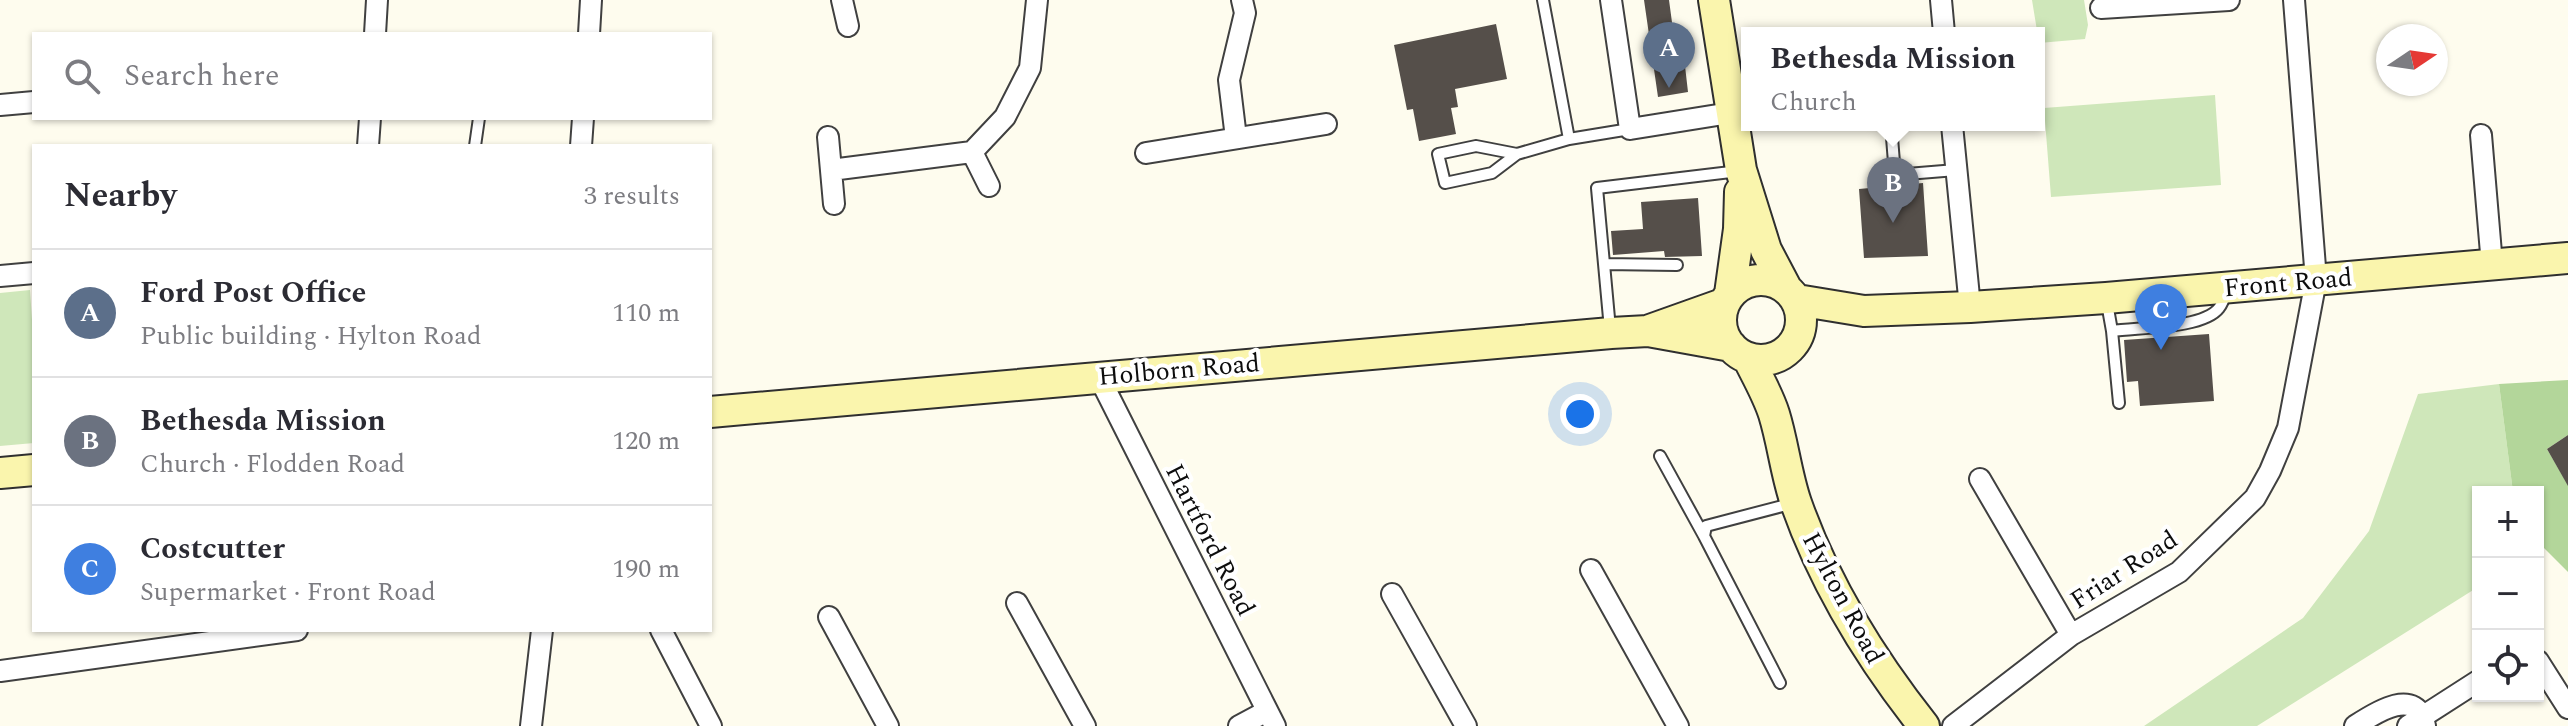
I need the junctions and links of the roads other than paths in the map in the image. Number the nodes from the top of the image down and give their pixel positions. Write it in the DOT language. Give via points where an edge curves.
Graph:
graph roads {
  1 [pos="377,0"];
  2 [pos="591,0"];
  3 [pos="842,0"];
  4 [pos="1037,0"];
  5 [pos="1242,0"];
  6 [pos="1543,0"];
  7 [pos="1611,0"];
  8 [pos="1714,0"];
  9 [pos="1941,0"];
  10 [pos="2229,0"];
  11 [pos="2294,0"];
  12 [pos="2101,8"];
  13 [pos="848,26"];
  14 [pos="1943,27"];
  15 [pos="375,32"];
  16 [pos="589,32"];
  17 [pos="32,102"];
  18 [pos="0,105"];
  19 [pos="1730,113"];
  20 [pos="370,120"];
  21 [pos="479,120"];
  22 [pos="583,120"];
  23 [pos="1326,124"];
  24 [pos="1630,129"];
  25 [pos="1891,131"];
  26 [pos="1953,131"];
  27 [pos="2481,135"];
  28 [pos="828,137"];
  29 [pos="1236,138"];
  30 [pos="1569,139"];
  31 [pos="368,144"];
  32 [pos="475,144"];
  33 [pos="581,144"];
  34 [pos="972,152"];
  35 [pos="1146,153"];
  36 [pos="1517,154"];
  37 [pos="831,170"];
  38 [pos="1741,170"];
  39 [pos="1956,170"];
  40 [pos="989,186"];
  41 [pos="834,204"];
  42 [pos="2568,258"];
  43 [pos="1604,264"];
  44 [pos="1677,265"];
  45 [pos="2492,265"];
  46 [pos="32,273"];
  47 [pos="0,276"];
  48 [pos="2316,280"];
  49 [pos="2227,288"];
  50 [pos="1792,294"];
  51 [pos="2106,298"];
  52 [pos="1726,299"];
  53 [pos="1970,307"];
  54 [pos="1864,311"];
  55 [pos="1648,331"];
  56 [pos="2112,331"];
  57 [pos="1611,333"];
  58 [pos="1791,344"];
  59 [pos="1739,352"];
  60 [pos="1099,377"];
  61 [pos="2119,403"];
  62 [pos="712,412"];
  63 [pos="1774,413"];
  64 [pos="1660,456"];
  65 [pos="32,470"];
  66 [pos="0,473"];
  67 [pos="1980,479"];
  68 [pos="1796,502"];
  69 [pos="1704,536"];
  70 [pos="1591,570"];
  71 [pos="1392,594"];
  72 [pos="1017,603"];
  73 [pos="829,617"];
  74 [pos="283,632"];
  75 [pos="542,632"];
  76 [pos="662,632"];
  77 [pos="2071,635"];
  78 [pos="2544,670"];
  79 [pos="0,671"];
  80 [pos="1780,683"];
  81 [pos="2472,685"];
  82 [pos="2568,708"];
  83 [pos="1271,718"];
  84 [pos="2419,723"];
  85 [pos="531,726"];
  86 [pos="711,726"];
  87 [pos="888,726"];
  88 [pos="1085,726"];
  89 [pos="1239,726"];
  90 [pos="1466,726"];
  91 [pos="1678,726"];
  92 [pos="1924,726"];
  93 [pos="1953,726"];
  94 [pos="2355,726"];
  1 -- 15 [label="street"];
  2 -- 16 [label="street"];
  3 -- 13 [label="street"];
  4 -- 34 [label="street" via="1030,68 1005,117"];
  5 -- 29 [label="street" via="1245,13 1229,80"];
  6 -- 30 [label="lane"];
  7 -- 24 [label="street"];
  8 -- 19 [label="main road"];
  9 -- 14 [label="street"];
  10 -- 12 [label="street"];
  11 -- 48 [label="street, Friar Road"];
  17 -- 18 [label="street"];
  19 -- 24 [label="street"];
  19 -- 38 [label="main road"];
  20 -- 31 [label="street"];
  21 -- 32 [label="lane"];
  22 -- 33 [label="street"];
  23 -- 29 [label="street"];
  24 -- 30 [label="lane"];
  25 -- 39 [label="lane" via="1895,175"];
  26 -- 39 [label="street"];
  27 -- 45 [label="street"];
  28 -- 37 [label="street"];
  29 -- 35 [label="street"];
  30 -- 36 [label="lane"];
  34 -- 37 [label="street"];
  34 -- 40 [label="street"];
  36 -- 36 [label="lane" via="1476,146 1438,154 1445,183 1492,173"];
  37 -- 41 [label="street"];
  38 -- 43 [label="lane" via="1597,188"];
  38 -- 50 [label="main road" via="1766,250"];
  38 -- 52 [label="main road" via="1739,229"];
  39 -- 53 [label="street"];
  42 -- 45 [label="main road, Front Road"];
  43 -- 44 [label="lane"];
  43 -- 57 [label="lane"];
  45 -- 48 [label="main road, Front Road"];
  46 -- 47 [label="street"];
  48 -- 49 [label="main road, Front Road"];
  48 -- 77 [label="street, Friar Road" via="2288,428 2255,498 2179,572"];
  49 -- 51 [label="main road, Front Road"];
  49 -- 56 [label="lane" via="2221,307 2202,320"];
  50 -- 52 [label="main road" via="1773,281 1757,279"];
  50 -- 54 [label="main road, Front Road"];
  50 -- 58 [label="main road" via="1801,318"];
  51 -- 53 [label="main road, Front Road"];
  51 -- 56 [label="lane"];
  52 -- 55 [label="main road, Holborn Road"];
  52 -- 59 [label="main road" via="1720,319 1723,334"];
  53 -- 54 [label="main road, Front Road"];
  54 -- 58 [label="main road, Front Road"];
  55 -- 57 [label="main road, Holborn Road"];
  55 -- 59 [label="main road, Holborn Road"];
  56 -- 61 [label="lane"];
  57 -- 60 [label="main road, Holborn Road"];
  58 -- 59 [label="main road" via="1761,360"];
  58 -- 63 [label="main road, Hylton Road"];
  59 -- 63 [label="main road, Hylton Road"];
  60 -- 62 [label="main road, Holborn Road"];
  60 -- 83 [label="street, Hartford Road"];
  63 -- 68 [label="main road, Hylton Road"];
  64 -- 69 [label="lane"];
  65 -- 66 [label="main road"];
  67 -- 77 [label="street"];
  68 -- 69 [label="lane" via="1706,526"];
  68 -- 92 [label="main road, Hylton Road" via="1833,591 1884,675"];
  69 -- 80 [label="lane"];
  70 -- 91 [label="street"];
  71 -- 90 [label="street"];
  72 -- 88 [label="street"];
  73 -- 87 [label="street"];
  74 -- 79 [label="street"];
  75 -- 85 [label="street"];
  76 -- 86 [label="street"];
  77 -- 93 [label="street, Friar Road"];
  78 -- 82 [label="street"];
  81 -- 84 [label="street"];
  83 -- 89 [label="street"];
  84 -- 94 [label="street" via="2414,708 2395,705"];
}
